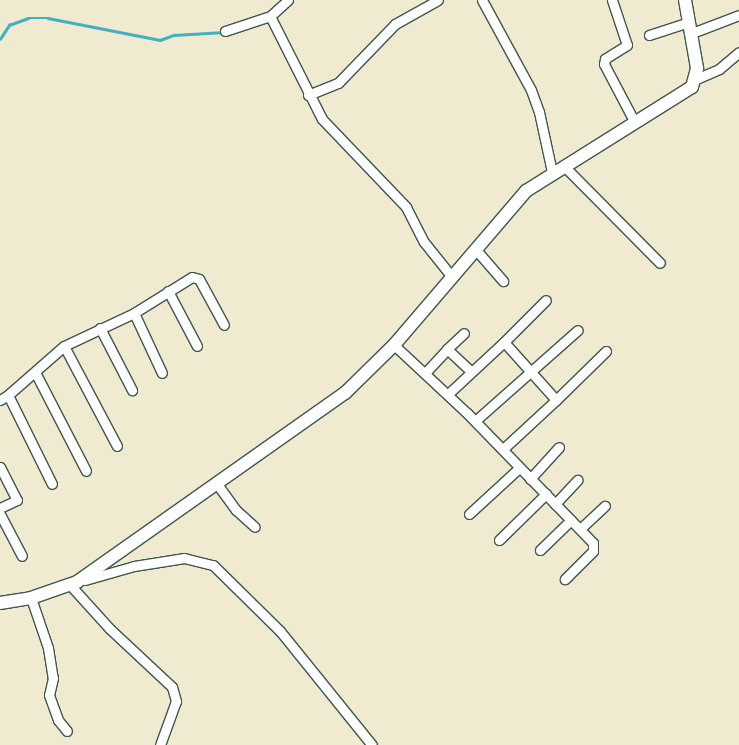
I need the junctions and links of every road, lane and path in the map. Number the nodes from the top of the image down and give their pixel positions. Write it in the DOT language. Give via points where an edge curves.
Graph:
graph roads {
  1 [pos="288,0"];
  2 [pos="438,0"];
  3 [pos="482,0"];
  4 [pos="612,0"];
  5 [pos="685,0"];
  6 [pos="739,15"];
  7 [pos="270,16"];
  8 [pos="690,28"];
  9 [pos="225,31"];
  10 [pos="649,35"];
  11 [pos="739,52"];
  12 [pos="696,79"];
  13 [pos="308,95"];
  14 [pos="634,121"];
  15 [pos="564,166"];
  16 [pos="552,172"];
  17 [pos="477,251"];
  18 [pos="660,263"];
  19 [pos="452,277"];
  20 [pos="503,281"];
  21 [pos="168,291"];
  22 [pos="546,300"];
  23 [pos="134,313"];
  24 [pos="224,325"];
  25 [pos="100,328"];
  26 [pos="578,330"];
  27 [pos="464,333"];
  28 [pos="504,342"];
  29 [pos="394,345"];
  30 [pos="64,346"];
  31 [pos="197,346"];
  32 [pos="447,349"];
  33 [pos="606,351"];
  34 [pos="471,371"];
  35 [pos="531,371"];
  36 [pos="35,372"];
  37 [pos="162,373"];
  38 [pos="425,373"];
  39 [pos="132,390"];
  40 [pos="448,394"];
  41 [pos="4,397"];
  42 [pos="556,400"];
  43 [pos="475,421"];
  44 [pos="117,446"];
  45 [pos="559,447"];
  46 [pos="503,449"];
  47 [pos="0,467"];
  48 [pos="519,468"];
  49 [pos="86,471"];
  50 [pos="530,479"];
  51 [pos="577,480"];
  52 [pos="52,484"];
  53 [pos="217,484"];
  54 [pos="546,494"];
  55 [pos="555,504"];
  56 [pos="605,506"];
  57 [pos="0,508"];
  58 [pos="0,514"];
  59 [pos="469,514"];
  60 [pos="571,520"];
  61 [pos="255,527"];
  62 [pos="580,530"];
  63 [pos="499,540"];
  64 [pos="540,550"];
  65 [pos="22,556"];
  66 [pos="565,579"];
  67 [pos="74,584"];
  68 [pos="31,598"];
  69 [pos="0,603"];
  70 [pos="67,731"];
  71 [pos="160,745"];
  72 [pos="372,745"];
  1 -- 7 [label="street"];
  2 -- 13 [label="street" via="395,24 338,83"];
  3 -- 16 [label="street" via="539,112"];
  4 -- 14 [label="street" via="627,45 605,59 604,64"];
  5 -- 8 [label="street"];
  6 -- 8 [label="street"];
  7 -- 9 [label="street"];
  7 -- 13 [label="street"];
  8 -- 10 [label="street"];
  8 -- 12 [label="street"];
  11 -- 12 [label="street" via="718,69"];
  12 -- 14 [label="street" via="686,92"];
  13 -- 19 [label="street" via="329,128 406,207 424,242"];
  14 -- 15 [label="street"];
  15 -- 16 [label="street"];
  15 -- 18 [label="street"];
  16 -- 17 [label="street" via="526,191"];
  17 -- 19 [label="street"];
  17 -- 20 [label="street"];
  19 -- 29 [label="street"];
  21 -- 23 [label="street"];
  21 -- 24 [label="street" via="192,278 200,279"];
  21 -- 31 [label="street"];
  22 -- 28 [label="street"];
  23 -- 25 [label="street"];
  23 -- 37 [label="street"];
  25 -- 30 [label="street"];
  25 -- 39 [label="street"];
  26 -- 35 [label="street"];
  27 -- 32 [label="street"];
  28 -- 34 [label="street"];
  28 -- 35 [label="street"];
  29 -- 38 [label="street"];
  29 -- 53 [label="street" via="345,393"];
  30 -- 36 [label="street"];
  30 -- 44 [label="street"];
  32 -- 34 [label="street"];
  32 -- 38 [label="street"];
  33 -- 42 [label="street"];
  34 -- 40 [label="street"];
  35 -- 42 [label="street"];
  35 -- 43 [label="street"];
  36 -- 41 [label="street"];
  36 -- 49 [label="street"];
  38 -- 40 [label="street"];
  40 -- 43 [label="street"];
  41 -- 52 [label="street"];
  42 -- 46 [label="street"];
  43 -- 46 [label="street"];
  45 -- 50 [label="street"];
  46 -- 48 [label="street"];
  47 -- 57 [label="street" via="17,500"];
  48 -- 50 [label="street"];
  48 -- 59 [label="street"];
  50 -- 54 [label="street"];
  51 -- 55 [label="street"];
  53 -- 61 [label="street" via="236,510"];
  53 -- 67 [label="street"];
  54 -- 55 [label="street"];
  54 -- 63 [label="street"];
  55 -- 60 [label="street"];
  56 -- 62 [label="street"];
  58 -- 65 [label="street"];
  60 -- 62 [label="street"];
  60 -- 64 [label="street"];
  62 -- 66 [label="street" via="593,543 593,551"];
  67 -- 68 [label="street"];
  67 -- 71 [label="street" via="110,630 172,687 176,701"];
  67 -- 72 [label="street" via="134,566 184,558 210,563 280,630"];
  68 -- 69 [label="street"];
  68 -- 70 [label="street" via="48,648 53,678 49,695 58,720"];
}
